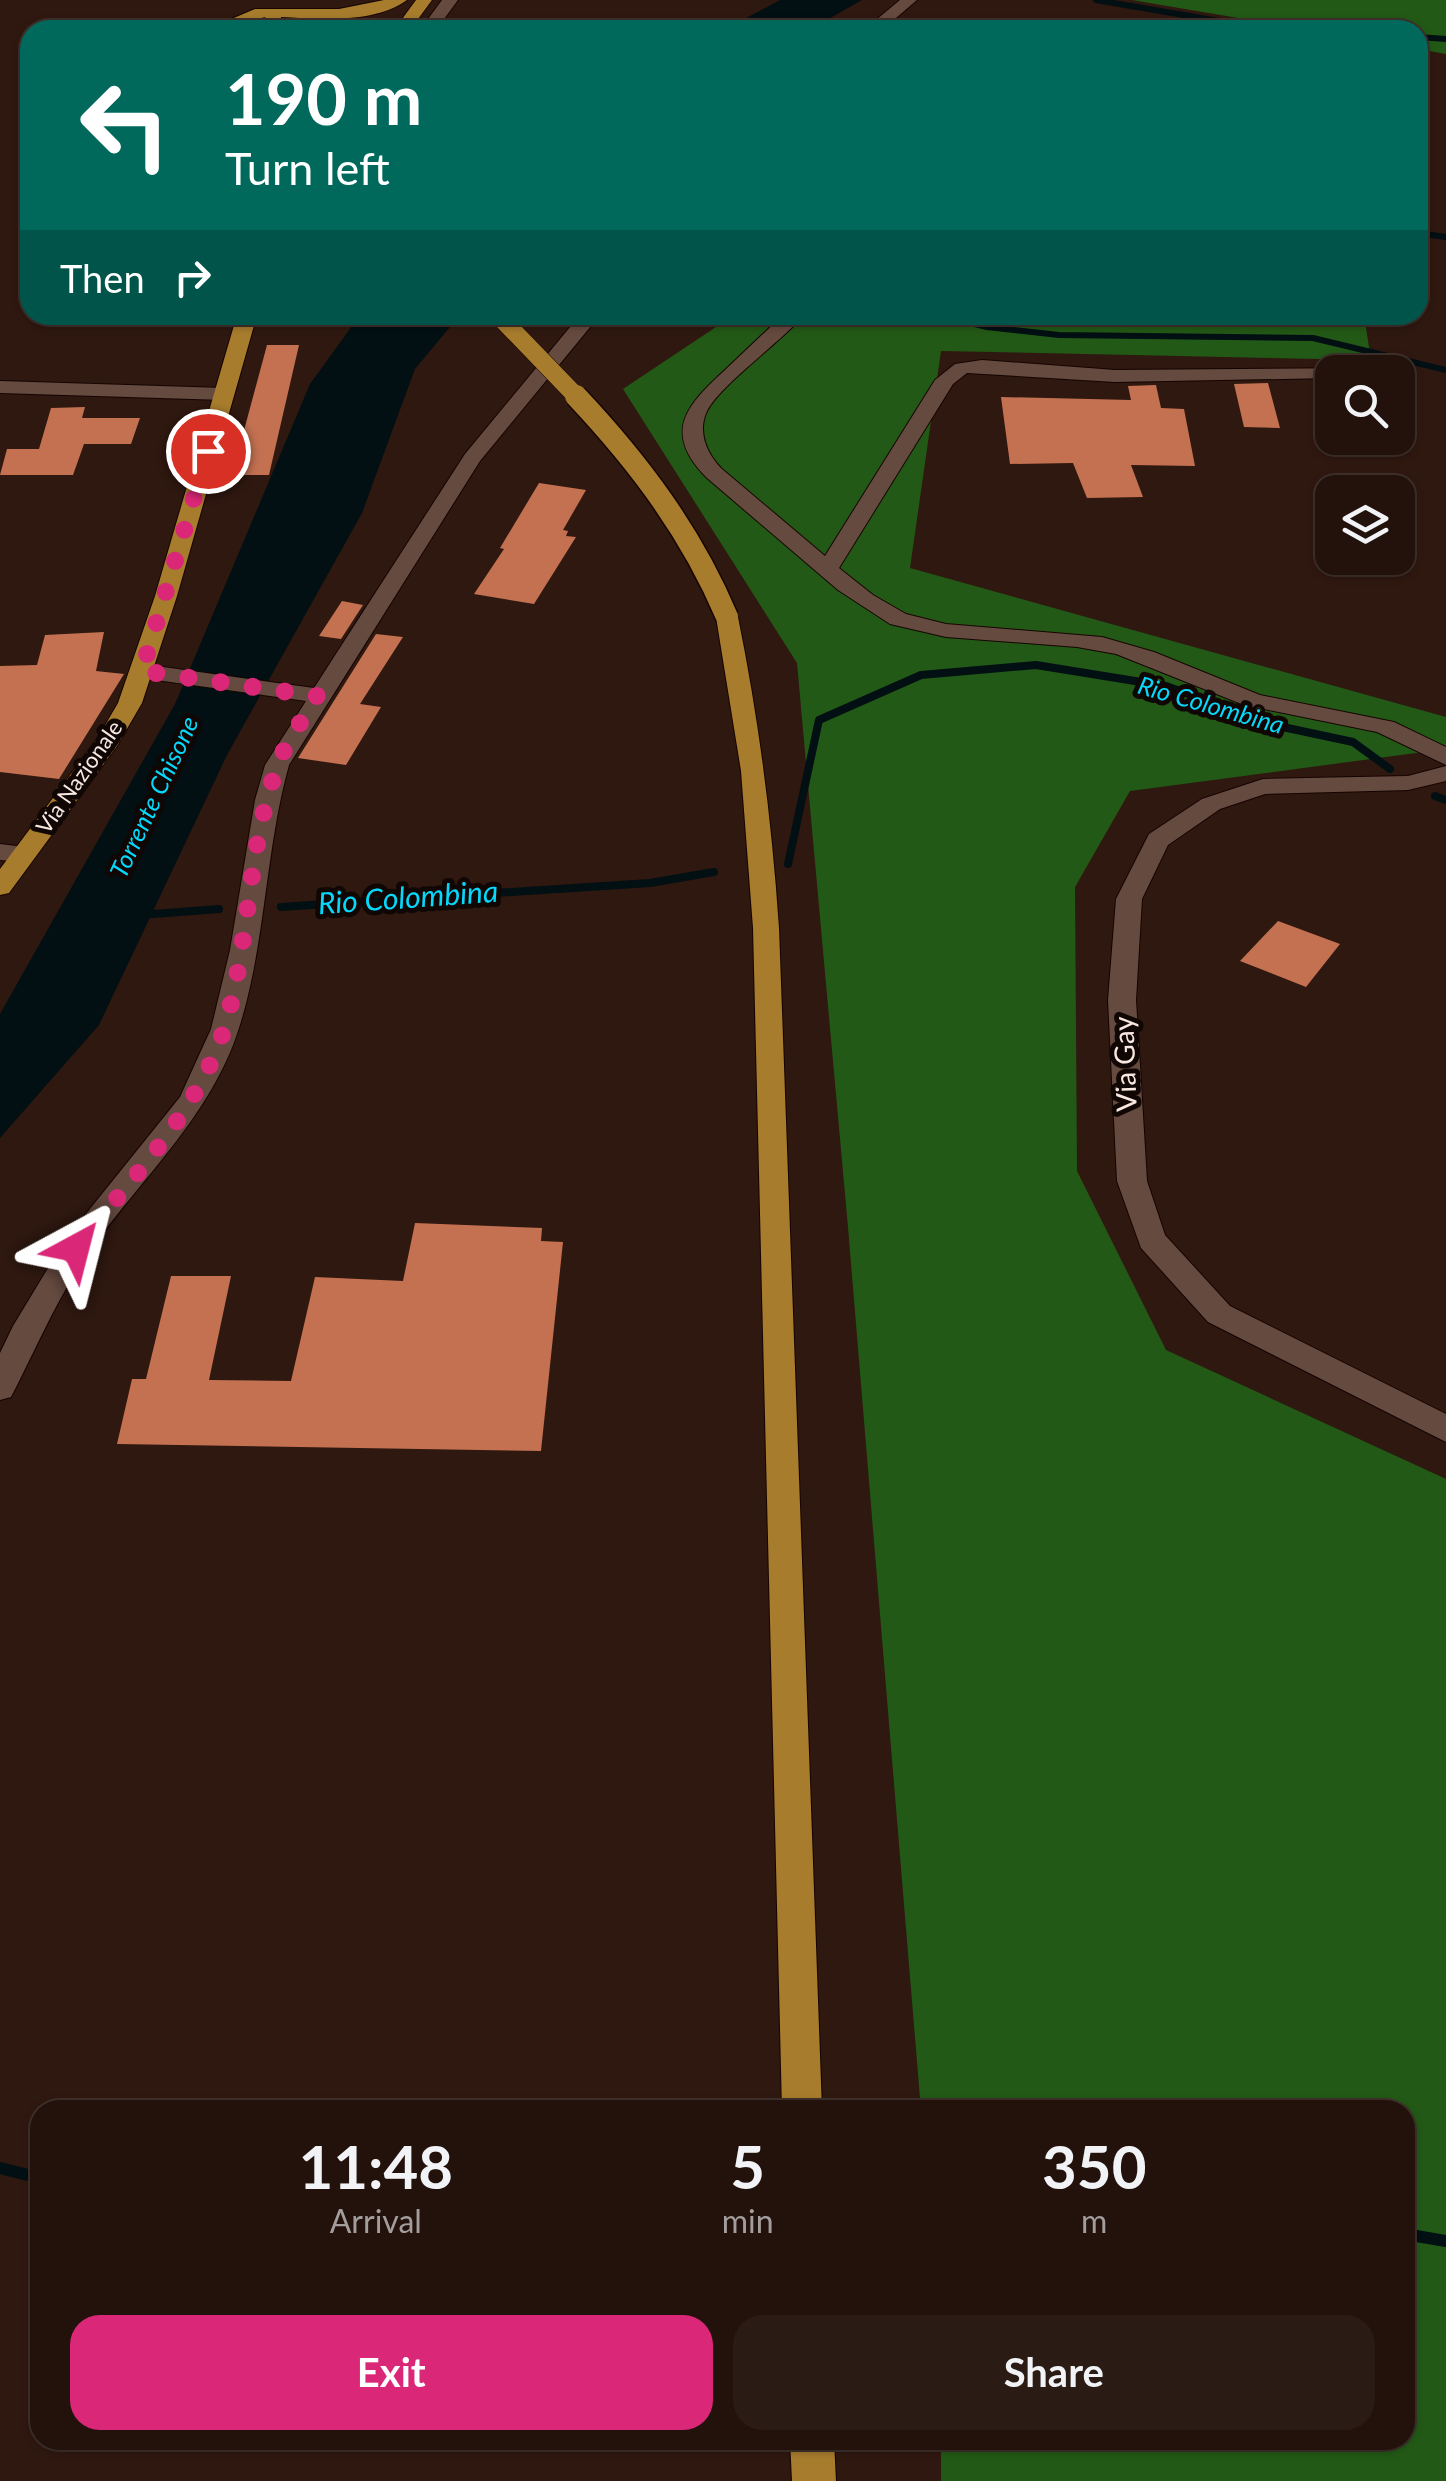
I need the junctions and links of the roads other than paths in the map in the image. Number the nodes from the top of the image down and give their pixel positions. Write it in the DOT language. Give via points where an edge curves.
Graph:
graph roads {
  1 [pos="399,0"];
  2 [pos="908,0"];
  3 [pos="419,5"];
  4 [pos="248,17"];
  5 [pos="272,18"];
  6 [pos="310,20"];
  7 [pos="335,20"];
  8 [pos="884,20"];
  9 [pos="244,325"];
  10 [pos="507,325"];
  11 [pos="582,325"];
  12 [pos="783,325"];
  13 [pos="1315,373"];
  14 [pos="0,387"];
  15 [pos="224,394"];
  16 [pos="829,567"];
  17 [pos="142,671"];
  18 [pos="317,696"];
  19 [pos="1446,758"];
  20 [pos="1446,773"];
  21 [pos="12,853"];
  22 [pos="0,887"];
  23 [pos="0,1388"];
  24 [pos="1446,1429"];
  25 [pos="802,2100"];
  26 [pos="812,2450"];
  27 [pos="814,2481"];
  1 -- 5 [label="main road" via="354,12"];
  2 -- 8 [label="street"];
  3 -- 7 [label="main road"];
  4 -- 5 [label="main road"];
  5 -- 6 [label="main road"];
  9 -- 15 [label="main road, Via Nazionale"];
  10 -- 25 [label="main road, bridge" via="636,462 672,510 714,581 744,695 758,802 768,992"];
  11 -- 18 [label="street" via="472,458"];
  12 -- 16 [label="street" via="700,404 694,442 716,475"];
  13 -- 16 [label="street" via="1115,376 962,368 945,380"];
  14 -- 15 [label="street"];
  15 -- 17 [label="main road, Via Nazionale"];
  16 -- 19 [label="street" via="895,618 1103,644 1162,660 1273,706 1330,713 1424,740"];
  17 -- 18 [label="street"];
  17 -- 21 [label="main road, Via Nazionale" via="108,742"];
  18 -- 23 [label="street" via="277,765 224,1028 192,1101 76,1248"];
  20 -- 24 [label="street, Via Gay" via="1408,783 1263,787 1210,804 1158,840 1129,899 1122,1000 1132,1181 1152,1240 1219,1314"];
  21 -- 22 [label="main road, Via Nazionale"];
  26 -- 27 [label="main road"];
}
